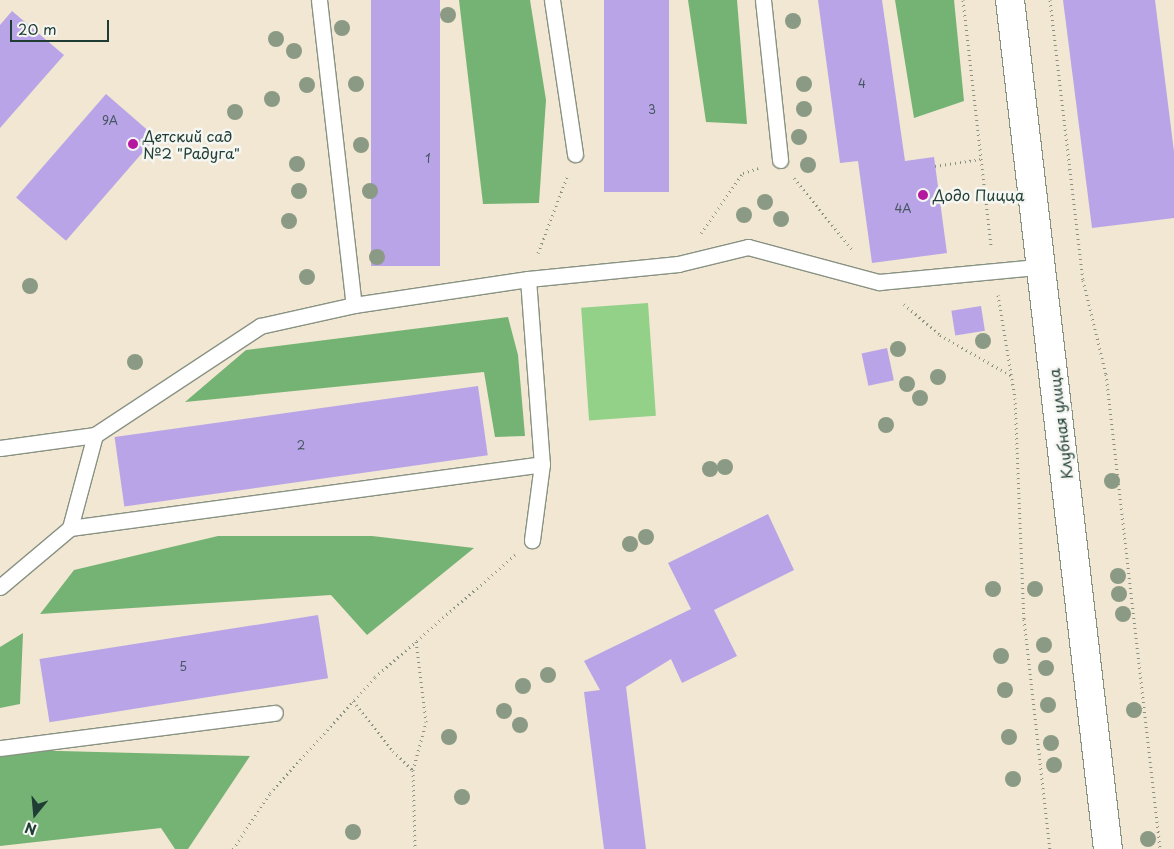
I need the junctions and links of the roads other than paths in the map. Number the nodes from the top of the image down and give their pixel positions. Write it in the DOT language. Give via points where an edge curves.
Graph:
graph roads {
  1 [pos="319,0"];
  2 [pos="552,0"];
  3 [pos="763,0"];
  4 [pos="1010,0"];
  5 [pos="575,154"];
  6 [pos="780,160"];
  7 [pos="1039,267"];
  8 [pos="528,279"];
  9 [pos="354,305"];
  10 [pos="94,435"];
  11 [pos="0,448"];
  12 [pos="542,464"];
  13 [pos="70,528"];
  14 [pos="532,540"];
  15 [pos="0,587"];
  16 [pos="274,713"];
  17 [pos="0,748"];
  18 [pos="1108,849"];
  1 -- 9 [label="lane"];
  2 -- 5 [label="lane"];
  3 -- 6 [label="lane"];
  4 -- 7 [label="street, Клубная улица"];
  7 -- 8 [label="lane" via="879,282 748,247 678,264"];
  7 -- 18 [label="street, Клубная улица"];
  8 -- 9 [label="lane"];
  8 -- 12 [label="lane"];
  9 -- 10 [label="lane" via="260,326"];
  10 -- 11 [label="lane"];
  10 -- 13 [label="lane"];
  12 -- 13 [label="lane"];
  12 -- 14 [label="lane"];
  13 -- 15 [label="lane"];
  16 -- 17 [label="lane"];
}
